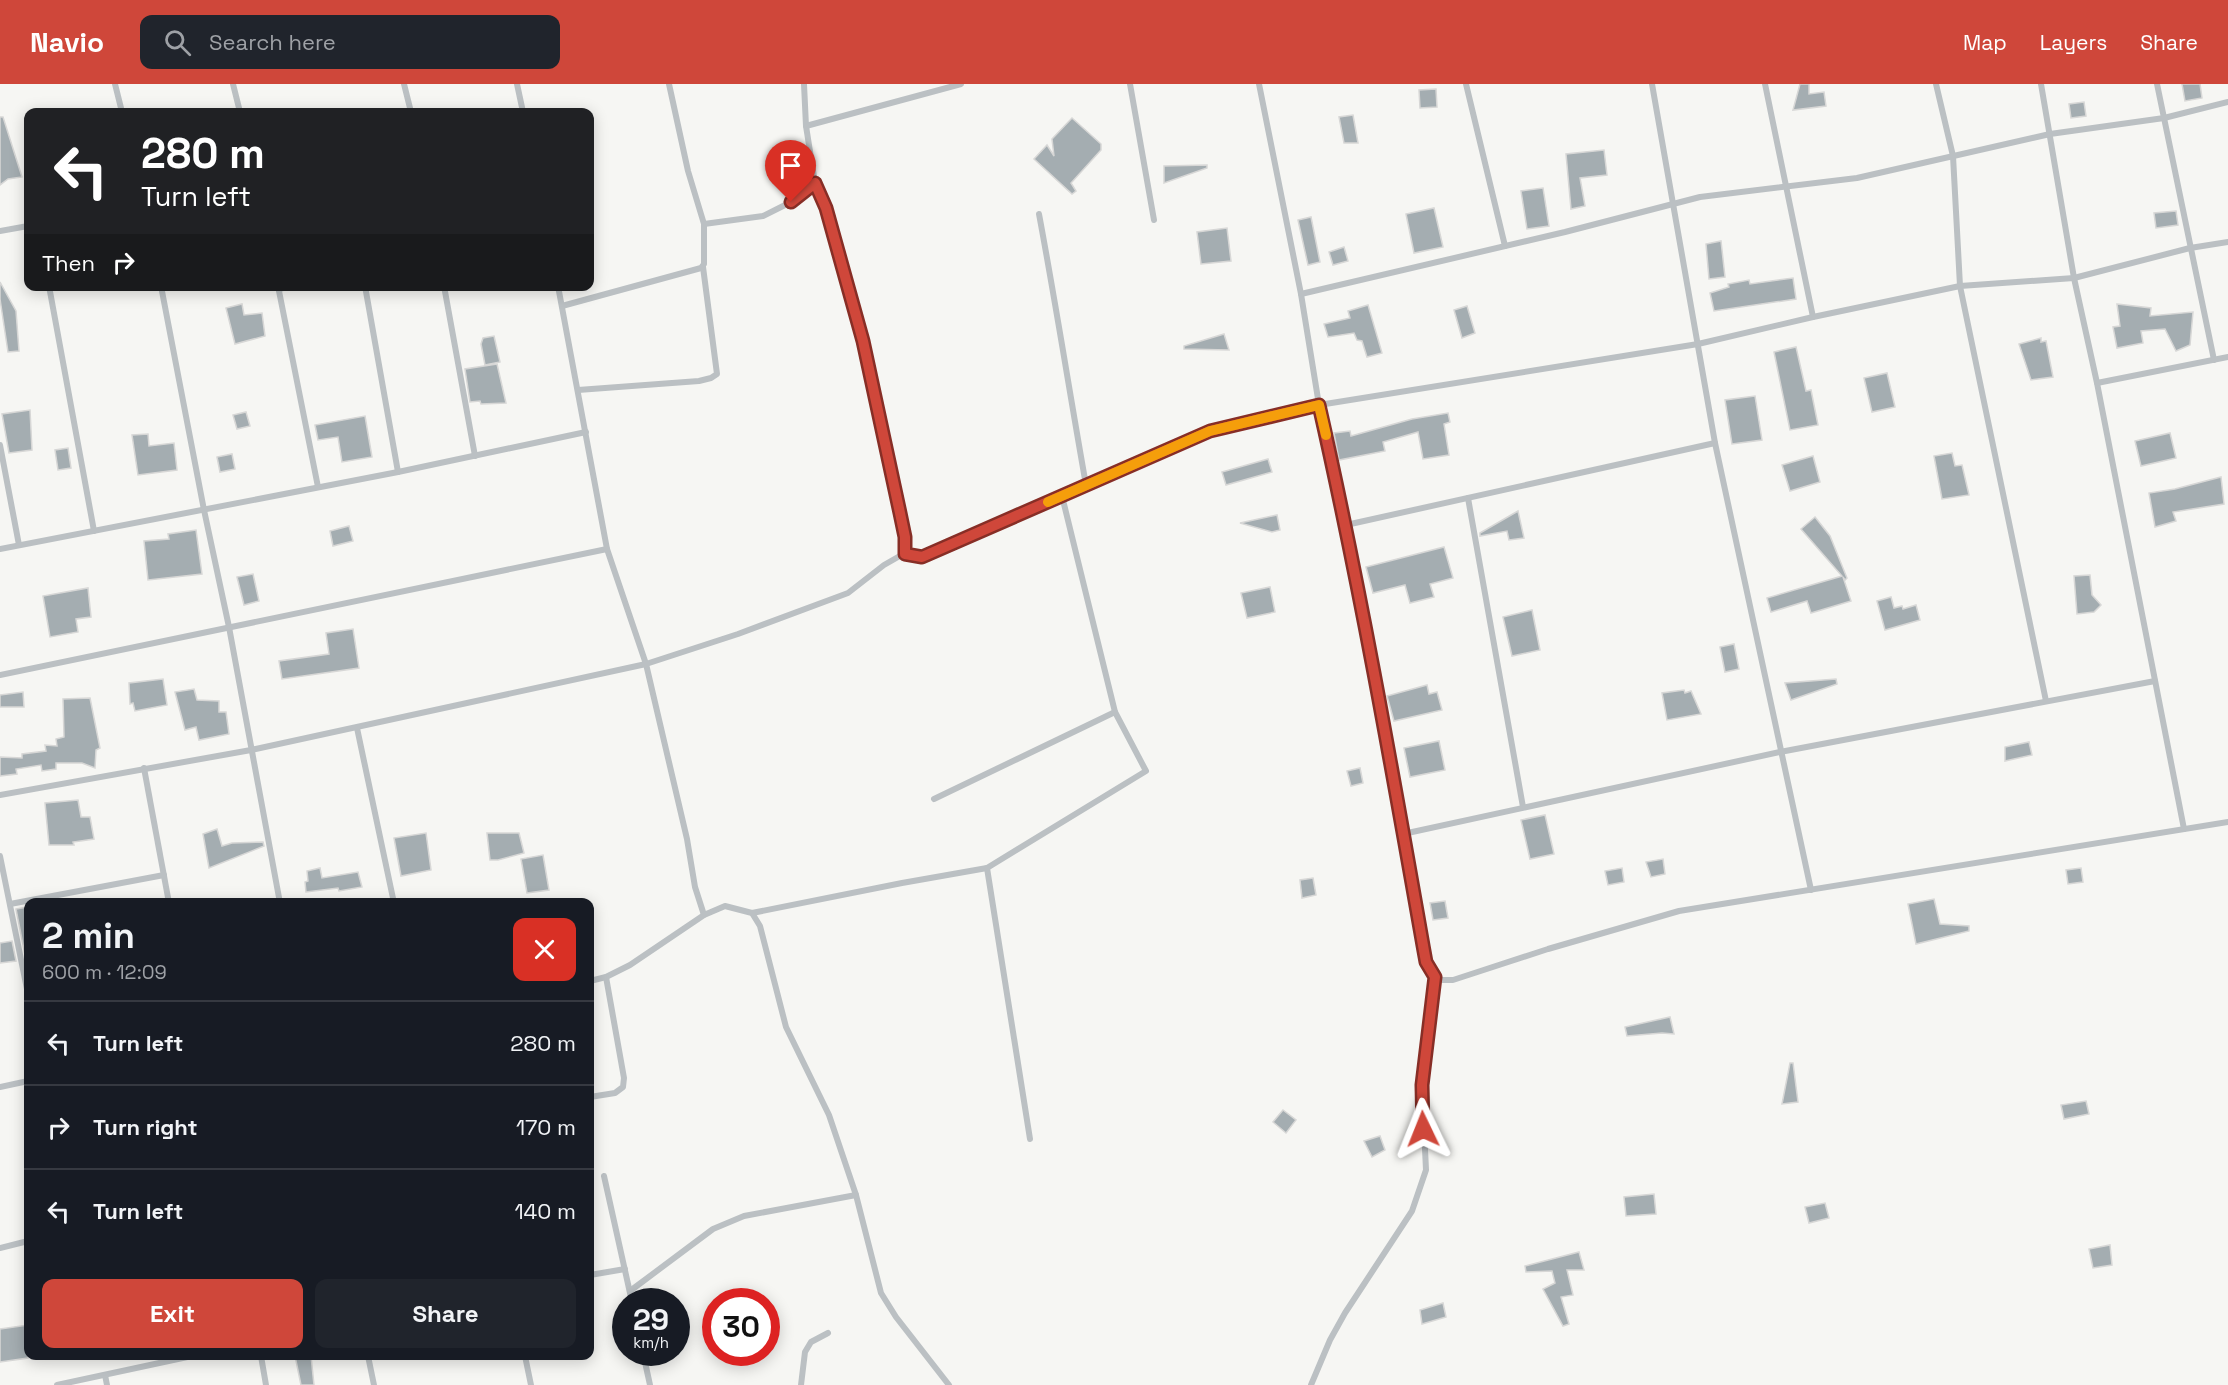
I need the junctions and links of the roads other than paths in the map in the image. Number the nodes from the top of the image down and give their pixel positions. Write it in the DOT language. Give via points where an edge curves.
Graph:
graph roads {
  1 [pos="115,84"];
  2 [pos="233,84"];
  3 [pos="404,84"];
  4 [pos="517,84"];
  5 [pos="669,84"];
  6 [pos="804,84"];
  7 [pos="961,84"];
  8 [pos="1130,84"];
  9 [pos="1259,84"];
  10 [pos="1466,84"];
  11 [pos="1652,84"];
  12 [pos="1765,84"];
  13 [pos="1936,84"];
  14 [pos="2041,84"];
  15 [pos="2157,84"];
  16 [pos="2228,102"];
  17 [pos="121,108"];
  18 [pos="239,108"];
  19 [pos="410,108"];
  20 [pos="522,108"];
  21 [pos="2164,118"];
  22 [pos="806,126"];
  23 [pos="2050,134"];
  24 [pos="1953,156"];
  25 [pos="815,183"];
  26 [pos="1787,186"];
  27 [pos="1674,204"];
  28 [pos="1039,214"];
  29 [pos="1154,220"];
  30 [pos="704,224"];
  31 [pos="24,227"];
  32 [pos="0,231"];
  33 [pos="2228,242"];
  34 [pos="1504,246"];
  35 [pos="2190,248"];
  36 [pos="703,267"];
  37 [pos="2074,278"];
  38 [pos="1960,286"];
  39 [pos="50,291"];
  40 [pos="162,291"];
  41 [pos="279,291"];
  42 [pos="366,291"];
  43 [pos="445,291"];
  44 [pos="559,291"];
  45 [pos="1301,294"];
  46 [pos="561,306"];
  47 [pos="1813,317"];
  48 [pos="1698,344"];
  49 [pos="2228,357"];
  50 [pos="2214,360"];
  51 [pos="2097,383"];
  52 [pos="578,390"];
  53 [pos="1319,405"];
  54 [pos="586,432"];
  55 [pos="1715,443"];
  56 [pos="0,445"];
  57 [pos="475,456"];
  58 [pos="398,472"];
  59 [pos="1086,485"];
  60 [pos="318,487"];
  61 [pos="1062,496"];
  62 [pos="1468,498"];
  63 [pos="204,510"];
  64 [pos="1346,525"];
  65 [pos="94,531"];
  66 [pos="19,545"];
  67 [pos="0,549"];
  68 [pos="607,549"];
  69 [pos="905,554"];
  70 [pos="230,627"];
  71 [pos="646,664"];
  72 [pos="0,675"];
  73 [pos="2155,681"];
  74 [pos="2046,701"];
  75 [pos="1115,712"];
  76 [pos="357,728"];
  77 [pos="251,750"];
  78 [pos="1780,752"];
  79 [pos="144,768"];
  80 [pos="0,795"];
  81 [pos="934,799"];
  82 [pos="1523,807"];
  83 [pos="2228,822"];
  84 [pos="2184,829"];
  85 [pos="1403,834"];
  86 [pos="0,856"];
  87 [pos="987,868"];
  88 [pos="164,875"];
  89 [pos="1811,890"];
  90 [pos="42,898"];
  91 [pos="168,898"];
  92 [pos="279,898"];
  93 [pos="393,898"];
  94 [pos="24,901"];
  95 [pos="10,904"];
  96 [pos="752,914"];
  97 [pos="704,915"];
  98 [pos="24,974"];
  99 [pos="1435,977"];
  100 [pos="606,978"];
  101 [pos="594,980"];
  102 [pos="24,1083"];
  103 [pos="0,1086"];
  104 [pos="594,1096"];
  105 [pos="1030,1139"];
  106 [pos="604,1176"];
  107 [pos="856,1195"];
  108 [pos="24,1242"];
  109 [pos="0,1248"];
  110 [pos="625,1269"];
  111 [pos="594,1274"];
  112 [pos="629,1288"];
  113 [pos="634,1288"];
  114 [pos="828,1333"];
  115 [pos="174,1360"];
  116 [pos="262,1360"];
  117 [pos="369,1360"];
  118 [pos="526,1360"];
  119 [pos="646,1366"];
  120 [pos="105,1375"];
  121 [pos="57,1385"];
  122 [pos="107,1385"];
  123 [pos="266,1385"];
  124 [pos="374,1385"];
  125 [pos="531,1385"];
  126 [pos="650,1385"];
  127 [pos="801,1385"];
  128 [pos="949,1385"];
  129 [pos="1311,1385"];
  1 -- 17 [label="street"];
  2 -- 18 [label="street"];
  3 -- 19 [label="street"];
  4 -- 20 [label="street"];
  5 -- 30 [label="street"];
  6 -- 22 [label="street"];
  7 -- 22 [label="street"];
  8 -- 29 [label="street"];
  9 -- 45 [label="street"];
  10 -- 34 [label="street"];
  11 -- 27 [label="street"];
  12 -- 26 [label="street"];
  13 -- 24 [label="street"];
  14 -- 23 [label="street"];
  15 -- 21 [label="street"];
  16 -- 21 [label="street"];
  21 -- 23 [label="street"];
  21 -- 35 [label="street"];
  22 -- 25 [label="street"];
  23 -- 24 [label="street"];
  23 -- 37 [label="street"];
  24 -- 26 [label="street" via="1857,178"];
  24 -- 38 [label="street"];
  25 -- 30 [label="street" via="791,202 763,216"];
  25 -- 69 [label="street" via="826,208 863,341 905,537"];
  26 -- 27 [label="street"];
  26 -- 47 [label="street"];
  27 -- 34 [label="street"];
  27 -- 48 [label="street"];
  28 -- 59 [label="street"];
  30 -- 36 [label="street"];
  31 -- 32 [label="street"];
  33 -- 35 [label="street"];
  34 -- 45 [label="street"];
  35 -- 37 [label="street"];
  35 -- 50 [label="street"];
  36 -- 46 [label="street"];
  36 -- 52 [label="street" via="717,374 699,381"];
  37 -- 38 [label="street"];
  37 -- 51 [label="street"];
  38 -- 47 [label="street"];
  38 -- 74 [label="street"];
  39 -- 65 [label="street"];
  40 -- 63 [label="street"];
  41 -- 60 [label="street"];
  42 -- 58 [label="street"];
  43 -- 57 [label="street"];
  44 -- 46 [label="street"];
  45 -- 53 [label="street"];
  46 -- 52 [label="street"];
  47 -- 48 [label="street"];
  48 -- 53 [label="street"];
  48 -- 55 [label="street"];
  49 -- 50 [label="street"];
  50 -- 51 [label="street"];
  51 -- 73 [label="street"];
  52 -- 54 [label="street"];
  53 -- 59 [label="street" via="1210,431"];
  53 -- 64 [label="street"];
  54 -- 57 [label="street"];
  54 -- 68 [label="street"];
  55 -- 62 [label="street"];
  55 -- 78 [label="street"];
  56 -- 66 [label="street"];
  57 -- 58 [label="street"];
  58 -- 60 [label="street"];
  59 -- 61 [label="street"];
  60 -- 63 [label="street"];
  61 -- 69 [label="street" via="922,557"];
  61 -- 75 [label="street"];
  62 -- 64 [label="street"];
  62 -- 82 [label="street"];
  63 -- 65 [label="street"];
  63 -- 70 [label="street"];
  64 -- 85 [label="street"];
  65 -- 66 [label="street"];
  66 -- 67 [label="street"];
  68 -- 70 [label="street"];
  68 -- 71 [label="street"];
  69 -- 71 [label="street" via="848,593"];
  70 -- 72 [label="street"];
  70 -- 77 [label="street"];
  71 -- 76 [label="street"];
  71 -- 97 [label="street"];
  73 -- 74 [label="street"];
  73 -- 84 [label="street"];
  74 -- 78 [label="street"];
  75 -- 81 [label="street"];
  75 -- 87 [label="street" via="1146,771"];
  76 -- 77 [label="street"];
  76 -- 93 [label="street"];
  77 -- 79 [label="street"];
  77 -- 92 [label="street"];
  78 -- 82 [label="street"];
  78 -- 89 [label="street"];
  79 -- 80 [label="street"];
  79 -- 88 [label="street"];
  82 -- 85 [label="street"];
  83 -- 84 [label="street"];
  84 -- 89 [label="street"];
  85 -- 99 [label="street" via="1426,962"];
  86 -- 95 [label="street"];
  87 -- 96 [label="street"];
  87 -- 105 [label="street"];
  88 -- 90 [label="street"];
  88 -- 91 [label="street"];
  89 -- 99 [label="street" via="1679,911 1465,977"];
  94 -- 95 [label="street"];
  95 -- 98 [label="street"];
  96 -- 97 [label="street" via="725,906"];
  96 -- 107 [label="street" via="760,926 786,1028 829,1115"];
  97 -- 100 [label="street"];
  99 -- 129 [label="street" via="1422,1085 1426,1170 1412,1211 1345,1313"];
  100 -- 101 [label="street"];
  100 -- 104 [label="street" via="624,1078 615,1093"];
  102 -- 103 [label="street"];
  106 -- 110 [label="street"];
  107 -- 113 [label="street" via="744,1216 713,1229"];
  107 -- 128 [label="street" via="881,1293"];
  108 -- 109 [label="street"];
  110 -- 111 [label="street"];
  110 -- 112 [label="street"];
  114 -- 127 [label="street" via="811,1342 805,1352"];
  115 -- 120 [label="street"];
  116 -- 123 [label="street"];
  117 -- 124 [label="street"];
  118 -- 125 [label="street"];
  119 -- 126 [label="street"];
  120 -- 121 [label="street"];
  120 -- 122 [label="street"];
}
